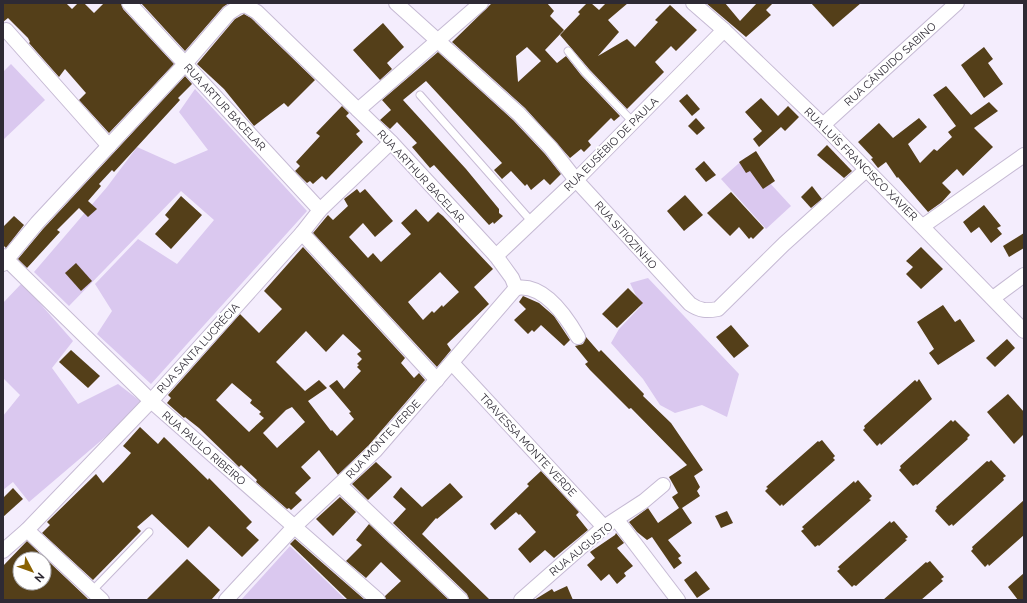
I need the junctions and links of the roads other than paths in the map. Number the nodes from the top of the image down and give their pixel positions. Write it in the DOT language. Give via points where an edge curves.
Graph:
graph roads {
  1 [pos="129,3"];
  2 [pos="396,3"];
  3 [pos="481,3"];
  4 [pos="693,3"];
  5 [pos="957,3"];
  6 [pos="6,30"];
  7 [pos="724,30"];
  8 [pos="437,41"];
  9 [pos="568,51"];
  10 [pos="185,64"];
  11 [pos="420,95"];
  12 [pos="358,110"];
  13 [pos="633,122"];
  14 [pos="824,125"];
  15 [pos="391,142"];
  16 [pos="109,146"];
  17 [pos="1024,155"];
  18 [pos="866,170"];
  19 [pos="576,180"];
  20 [pos="320,210"];
  21 [pos="532,222"];
  22 [pos="923,226"];
  23 [pos="302,233"];
  24 [pos="496,256"];
  25 [pos="4,260"];
  26 [pos="1024,275"];
  27 [pos="516,288"];
  28 [pos="993,298"];
  29 [pos="1024,331"];
  30 [pos="578,337"];
  31 [pos="452,363"];
  32 [pos="437,380"];
  33 [pos="151,401"];
  34 [pos="340,485"];
  35 [pos="663,485"];
  36 [pos="617,520"];
  37 [pos="294,527"];
  38 [pos="604,527"];
  39 [pos="27,530"];
  40 [pos="149,532"];
  41 [pos="3,551"];
  42 [pos="99,598"];
  43 [pos="226,600"];
  44 [pos="378,600"];
  45 [pos="461,600"];
  46 [pos="521,600"];
  47 [pos="678,600"];
  1 -- 10 [label="street, RUA ARTUR BACELAR"];
  2 -- 8 [label="street, RUA SITIOZINHO"];
  3 -- 8 [label="street"];
  4 -- 7 [label="street, RUA LUÍS FRANCISCO XAVIER"];
  5 -- 14 [label="street, RUA CÂNDIDO SABINO"];
  6 -- 16 [label="street"];
  7 -- 13 [label="street, RUA EUSÉBIO DE PAULA"];
  7 -- 14 [label="street, RUA LUÍS FRANCISCO XAVIER"];
  8 -- 12 [label="street"];
  8 -- 19 [label="street, RUA SITIOZINHO" via="519,114"];
  9 -- 13 [label="lane"];
  10 -- 12 [label="street, RUA ARTHUR BACELAR" via="229,13 238,6 245,5 257,12"];
  10 -- 16 [label="street"];
  10 -- 20 [label="street, RUA ARTUR BACELAR"];
  11 -- 21 [label="lane"];
  12 -- 15 [label="street, RUA ARTHUR BACELAR"];
  13 -- 19 [label="street, RUA EUSÉBIO DE PAULA"];
  14 -- 18 [label="street, RUA LUÍS FRANCISCO XAVIER"];
  15 -- 20 [label="street, RUA SANTA LUCRÉCIA"];
  15 -- 24 [label="street, RUA ARTHUR BACELAR"];
  16 -- 25 [label="street"];
  17 -- 22 [label="street"];
  18 -- 19 [label="street, RUA SITIOZINHO" via="784,244 718,309 707,311 690,304"];
  18 -- 22 [label="street, RUA LUÍS FRANCISCO XAVIER"];
  19 -- 21 [label="street, RUA EUSÉBIO DE PAULA"];
  20 -- 23 [label="street, RUA SANTA LUCRÉCIA"];
  21 -- 24 [label="street, RUA EUSÉBIO DE PAULA"];
  22 -- 28 [label="street, RUA LUÍS FRANCISCO XAVIER"];
  23 -- 32 [label="street"];
  23 -- 33 [label="street, RUA SANTA LUCRÉCIA"];
  24 -- 27 [label="street, RUA ARTHUR BACELAR"];
  25 -- 33 [label="street, RUA PAULO RIBEIRO"];
  26 -- 28 [label="street"];
  27 -- 30 [label="street" via="532,288 546,298 561,312"];
  27 -- 31 [label="street, RUA MONTE VERDE"];
  28 -- 29 [label="street, RUA LUÍS FRANCISCO XAVIER"];
  31 -- 32 [label="street, RUA MONTE VERDE"];
  31 -- 38 [label="street, TRAVESSA MONTE VERDE"];
  32 -- 34 [label="street, RUA MONTE VERDE" via="375,451"];
  33 -- 37 [label="street, RUA PAULO RIBEIRO"];
  33 -- 39 [label="street, RUA SANTA LUCRÉCIA"];
  34 -- 37 [label="street, RUA MONTE VERDE"];
  34 -- 45 [label="street"];
  35 -- 36 [label="street, RUA AUGUSTO"];
  36 -- 38 [label="street, RUA AUGUSTO"];
  36 -- 47 [label="street"];
  37 -- 43 [label="street, RUA MONTE VERDE"];
  37 -- 44 [label="street, RUA PAULO RIBEIRO"];
  38 -- 46 [label="street, RUA AUGUSTO"];
  39 -- 41 [label="street, RUA SANTA LUCRÉCIA"];
  39 -- 42 [label="street"];
  40 -- 42 [label="lane"];
}
